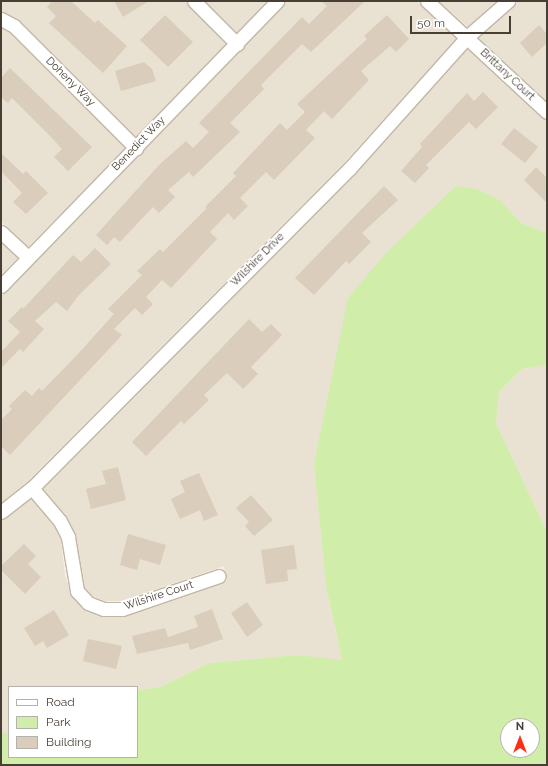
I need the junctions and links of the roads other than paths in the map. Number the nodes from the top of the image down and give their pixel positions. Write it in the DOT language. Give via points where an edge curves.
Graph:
graph roads {
  1 [pos="194,1"];
  2 [pos="277,1"];
  3 [pos="427,1"];
  4 [pos="508,1"];
  5 [pos="1,19"];
  6 [pos="467,38"];
  7 [pos="237,44"];
  8 [pos="547,112"];
  9 [pos="136,148"];
  10 [pos="1,232"];
  11 [pos="28,258"];
  12 [pos="1,286"];
  13 [pos="32,488"];
  14 [pos="1,512"];
  15 [pos="219,576"];
  1 -- 7 [label="street"];
  2 -- 7 [label="street, Benedict Way"];
  3 -- 6 [label="street, Brittany Court"];
  4 -- 6 [label="street, Wilshire Drive"];
  5 -- 9 [label="street, Doheny Way" via="14,26"];
  6 -- 8 [label="street, Brittany Court"];
  6 -- 13 [label="street, Wilshire Drive" via="349,169"];
  7 -- 9 [label="street, Benedict Way"];
  9 -- 11 [label="street, Benedict Way"];
  10 -- 11 [label="street"];
  11 -- 12 [label="street, Benedict Way"];
  13 -- 14 [label="street, Wilshire Drive"];
  13 -- 15 [label="street, Wilshire Court" via="60,520 68,537 77,591 88,603 104,609 122,609"];
}
